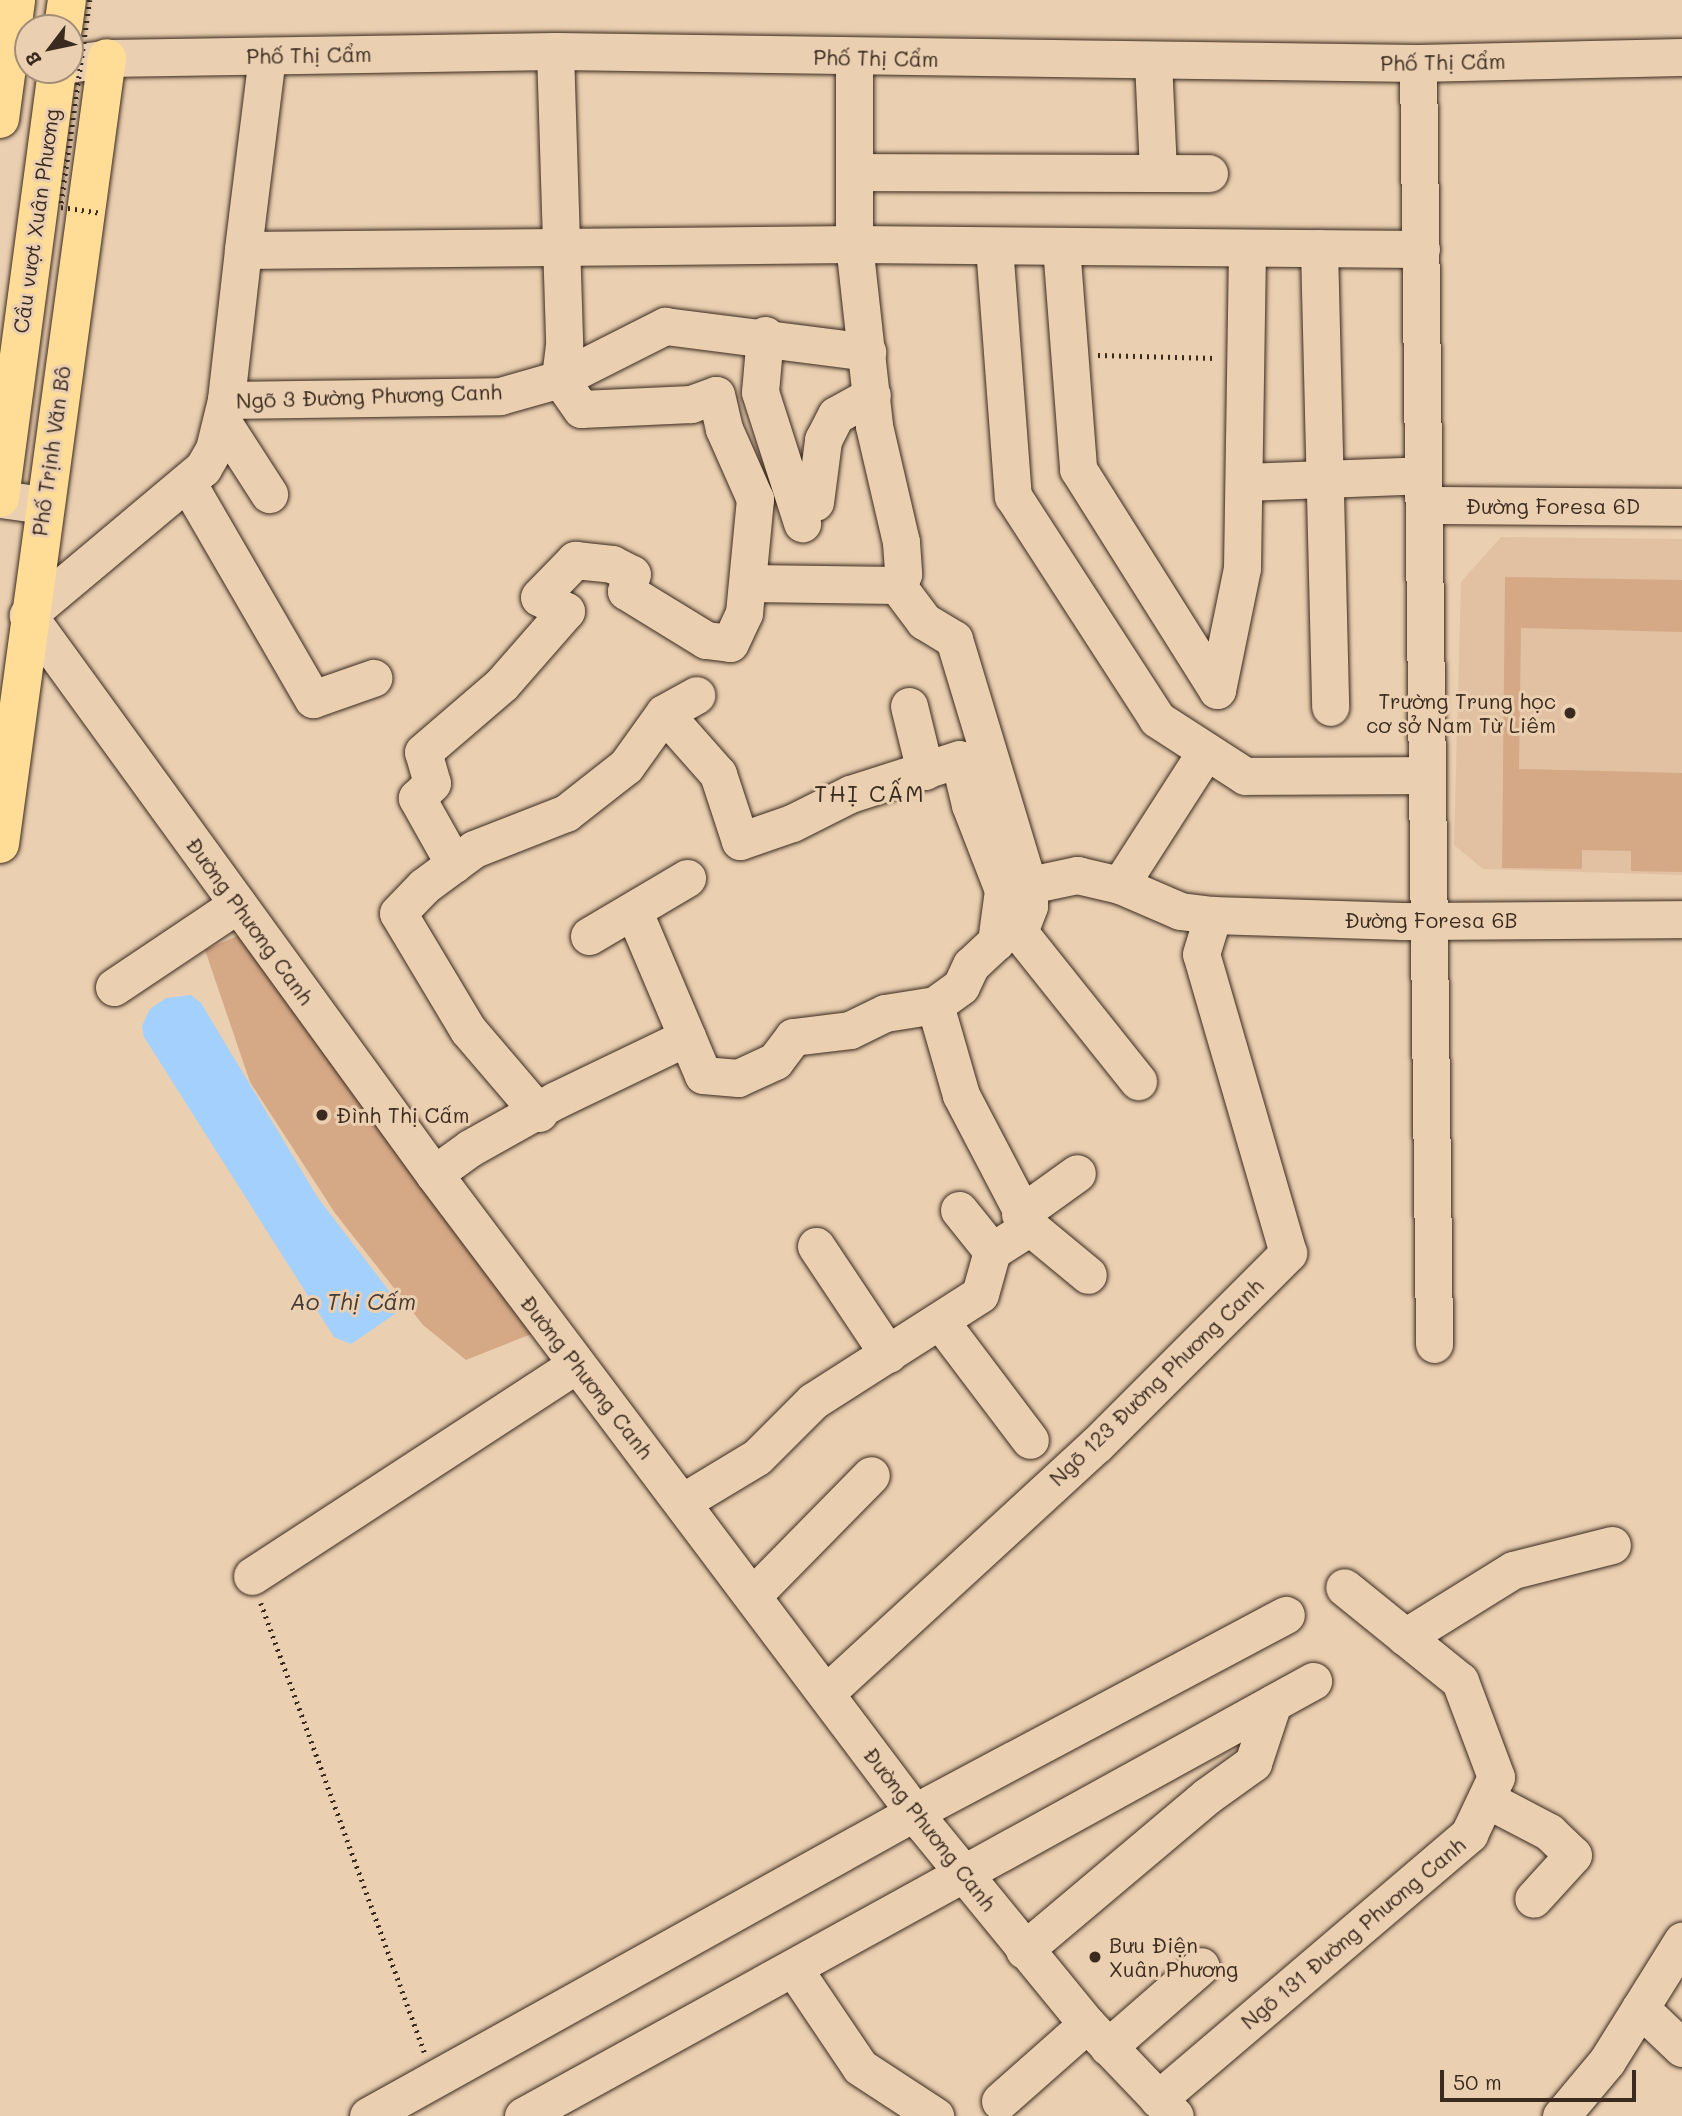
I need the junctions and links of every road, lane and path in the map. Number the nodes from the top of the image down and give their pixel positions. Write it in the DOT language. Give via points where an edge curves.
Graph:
graph roads {
  1 [pos="16,0"];
  2 [pos="90,0"];
  3 [pos="555,51"];
  4 [pos="267,56"];
  5 [pos="1682,57"];
  6 [pos="107,58"];
  7 [pos="854,58"];
  8 [pos="1153,61"];
  9 [pos="84,62"];
  10 [pos="1418,63"];
  11 [pos="55,84"];
  12 [pos="0,119"];
  13 [pos="854,172"];
  14 [pos="1158,172"];
  15 [pos="1209,173"];
  16 [pos="102,213"];
  17 [pos="854,244"];
  18 [pos="994,246"];
  19 [pos="1061,246"];
  20 [pos="561,247"];
  21 [pos="1247,248"];
  22 [pos="1319,248"];
  23 [pos="1420,249"];
  24 [pos="243,250"];
  25 [pos="765,335"];
  26 [pos="867,352"];
  27 [pos="1069,354"];
  28 [pos="1245,358"];
  29 [pos="560,379"];
  30 [pos="224,410"];
  31 [pos="873,411"];
  32 [pos="1324,478"];
  33 [pos="187,482"];
  34 [pos="1244,482"];
  35 [pos="1423,490"];
  36 [pos="269,494"];
  37 [pos="0,498"];
  38 [pos="44,505"];
  39 [pos="1682,507"];
  40 [pos="748,583"];
  41 [pos="897,585"];
  42 [pos="28,615"];
  43 [pos="373,678"];
  44 [pos="696,695"];
  45 [pos="909,706"];
  46 [pos="1330,707"];
  47 [pos="664,713"];
  48 [pos="1206,751"];
  49 [pos="925,771"];
  50 [pos="1427,775"];
  51 [pos="0,844"];
  52 [pos="454,864"];
  53 [pos="687,878"];
  54 [pos="1120,885"];
  55 [pos="1016,889"];
  56 [pos="238,904"];
  57 [pos="634,912"];
  58 [pos="1196,913"];
  59 [pos="1682,919"];
  60 [pos="1429,921"];
  61 [pos="589,936"];
  62 [pos="1010,940"];
  63 [pos="114,987"];
  64 [pos="935,1004"];
  65 [pos="687,1037"];
  66 [pos="1138,1081"];
  67 [pos="539,1113"];
  68 [pos="1077,1173"];
  69 [pos="434,1174"];
  70 [pos="959,1210"];
  71 [pos="1025,1220"];
  72 [pos="816,1246"];
  73 [pos="992,1251"];
  74 [pos="1088,1275"];
  75 [pos="940,1321"];
  76 [pos="1434,1344"];
  77 [pos="888,1354"];
  78 [pos="576,1365"];
  79 [pos="1030,1440"];
  80 [pos="871,1475"];
  81 [pos="684,1501"];
  82 [pos="1612,1545"];
  83 [pos="252,1576"];
  84 [pos="1344,1587"];
  85 [pos="753,1594"];
  86 [pos="1286,1615"];
  87 [pos="1405,1637"];
  88 [pos="1313,1681"];
  89 [pos="826,1693"];
  90 [pos="1272,1703"];
  91 [pos="1486,1799"];
  92 [pos="915,1812"];
  93 [pos="964,1874"];
  94 [pos="1533,1899"];
  95 [pos="1682,1941"];
  96 [pos="1024,1950"];
  97 [pos="1201,1966"];
  98 [pos="794,1969"];
  99 [pos="1640,2008"];
  100 [pos="1097,2035"];
  101 [pos="1682,2048"];
  102 [pos="434,2080"];
  103 [pos="1000,2101"];
  104 [pos="1166,2108"];
  105 [pos="368,2116"];
  106 [pos="523,2116"];
  107 [pos="935,2116"];
  108 [pos="1561,2116"];
  1 -- 12 [label="main road, bridge"];
  2 -- 16 [label="path, bridge" via="61,207"];
  3 -- 4 [label="street, Phố Thị Cẩm"];
  3 -- 7 [label="street, Phố Thị Cẩm"];
  3 -- 20 [label="street"];
  4 -- 6 [label="street, Phố Thị Cẩm"];
  4 -- 24 [label="street"];
  5 -- 10 [label="street, Phố Thị Cẩm"];
  6 -- 9 [label="street, Phố Thị Cẩm"];
  6 -- 38 [label="main road, Phố Trịnh Văn Bô"];
  7 -- 8 [label="street, Phố Thị Cẩm"];
  7 -- 13 [label="street"];
  8 -- 10 [label="street, Phố Thị Cẩm"];
  8 -- 14 [label="street"];
  10 -- 23 [label="street"];
  11 -- 37 [label="main road, Cầu vượt Xuân Phương"];
  13 -- 14 [label="street"];
  13 -- 17 [label="street"];
  14 -- 15 [label="street"];
  17 -- 18 [label="street"];
  17 -- 20 [label="street"];
  17 -- 26 [label="street"];
  18 -- 19 [label="street"];
  18 -- 48 [label="street" via="1013,496 1157,719"];
  19 -- 21 [label="street"];
  19 -- 27 [label="street"];
  20 -- 24 [label="street"];
  20 -- 29 [label="street"];
  21 -- 22 [label="street"];
  21 -- 28 [label="street"];
  22 -- 23 [label="street"];
  22 -- 32 [label="street"];
  23 -- 35 [label="street"];
  24 -- 30 [label="street"];
  25 -- 26 [label="street, Ngõ 3 Đường Phương Canh"];
  25 -- 29 [label="street, Ngõ 3 Đường Phương Canh" via="665,326"];
  25 -- 31 [label="street" via="760,392 809,512 823,440 836,415"];
  26 -- 31 [label="street"];
  27 -- 28 [label="path"];
  27 -- 34 [label="street" via="1078,469 1217,690 1242,568"];
  28 -- 34 [label="street"];
  29 -- 30 [label="street, Ngõ 3 Đường Phương Canh" via="500,396"];
  29 -- 40 [label="street" via="581,409 691,404 716,395 724,429 755,499"];
  30 -- 33 [label="street, Ngõ 3 Đường Phương Canh" via="203,468"];
  30 -- 36 [label="street"];
  31 -- 41 [label="street" via="901,542 903,574"];
  32 -- 34 [label="street, Đường Foresa 6D"];
  32 -- 35 [label="street, Đường Foresa 6D"];
  32 -- 46 [label="street"];
  33 -- 42 [label="street, Ngõ 3 Đường Phương Canh"];
  33 -- 43 [label="street" via="313,699"];
  35 -- 39 [label="street, Đường Foresa 6D"];
  35 -- 50 [label="street"];
  37 -- 38 [label="street"];
  38 -- 42 [label="main road, Phố Trịnh Văn Bô"];
  40 -- 41 [label="street"];
  40 -- 52 [label="street" via="744,613 730,643 706,640 626,591 632,574 612,564 575,560 539,597 566,611 502,684 423,752 432,783 416,798"];
  41 -- 55 [label="street" via="925,621 954,639"];
  42 -- 51 [label="main road, Phố Trịnh Văn Bô"];
  42 -- 56 [label="street, Đường Phương Canh"];
  44 -- 47 [label="street"];
  45 -- 49 [label="street"];
  47 -- 49 [label="street" via="718,774 740,841 792,823 850,794"];
  47 -- 52 [label="street" via="626,766 566,813 474,849"];
  48 -- 50 [label="street" via="1245,776"];
  48 -- 54 [label="street"];
  49 -- 55 [label="street" via="959,759 970,805"];
  50 -- 60 [label="street"];
  52 -- 67 [label="street" via="398,913 468,1030"];
  53 -- 57 [label="street"];
  54 -- 55 [label="street" via="1077,875"];
  54 -- 58 [label="street"];
  55 -- 62 [label="street" via="1029,906 1019,932"];
  56 -- 63 [label="street"];
  56 -- 69 [label="street, Đường Phương Canh"];
  57 -- 61 [label="street"];
  57 -- 65 [label="street"];
  58 -- 60 [label="street, Đường Foresa 6B"];
  58 -- 89 [label="street, Ngõ 123 Đường Phương Canh" via="1201,954 1288,1253 1202,1344 1096,1445"];
  59 -- 60 [label="street, Đường Foresa 6B"];
  60 -- 76 [label="street"];
  62 -- 64 [label="street" via="971,965 961,986"];
  62 -- 66 [label="street"];
  64 -- 65 [label="street" via="885,1013 850,1030 793,1037 775,1060 738,1078 703,1075"];
  64 -- 71 [label="street" via="961,1095"];
  65 -- 67 [label="street" via="630,1060"];
  67 -- 69 [label="street" via="470,1148"];
  68 -- 71 [label="street"];
  69 -- 78 [label="street, Đường Phương Canh"];
  70 -- 73 [label="street"];
  71 -- 73 [label="street"];
  71 -- 74 [label="street"];
  72 -- 77 [label="street"];
  73 -- 75 [label="street" via="980,1294"];
  75 -- 77 [label="street"];
  75 -- 79 [label="street"];
  77 -- 81 [label="street" via="814,1401 757,1457"];
  78 -- 81 [label="street, Đường Phương Canh"];
  78 -- 83 [label="street"];
  80 -- 85 [label="street"];
  81 -- 85 [label="street, Đường Phương Canh"];
  82 -- 87 [label="street" via="1513,1570"];
  83 -- 102 [label="path"];
  84 -- 87 [label="street, Ngõ 131 Đường Phương Canh"];
  85 -- 89 [label="street, Đường Phương Canh"];
  86 -- 92 [label="street"];
  87 -- 91 [label="street, Ngõ 131 Đường Phương Canh" via="1460,1681 1496,1777"];
  88 -- 90 [label="street"];
  89 -- 92 [label="street, Đường Phương Canh"];
  90 -- 93 [label="street"];
  90 -- 96 [label="street" via="1254,1763 1207,1796"];
  91 -- 94 [label="street" via="1549,1832 1573,1855"];
  91 -- 104 [label="street, Ngõ 131 Đường Phương Canh" via="1469,1834"];
  92 -- 93 [label="street, Đường Phương Canh"];
  92 -- 102 [label="street"];
  93 -- 96 [label="street, Đường Phương Canh"];
  93 -- 98 [label="street"];
  95 -- 99 [label="street"];
  96 -- 100 [label="street, Đường Phương Canh"];
  97 -- 100 [label="street"];
  98 -- 106 [label="street"];
  98 -- 107 [label="street" via="860,2067"];
  99 -- 101 [label="street"];
  99 -- 108 [label="street" via="1606,2061"];
  100 -- 103 [label="street"];
  100 -- 104 [label="street, Đường Phương Canh"];
  102 -- 105 [label="street"];
}
